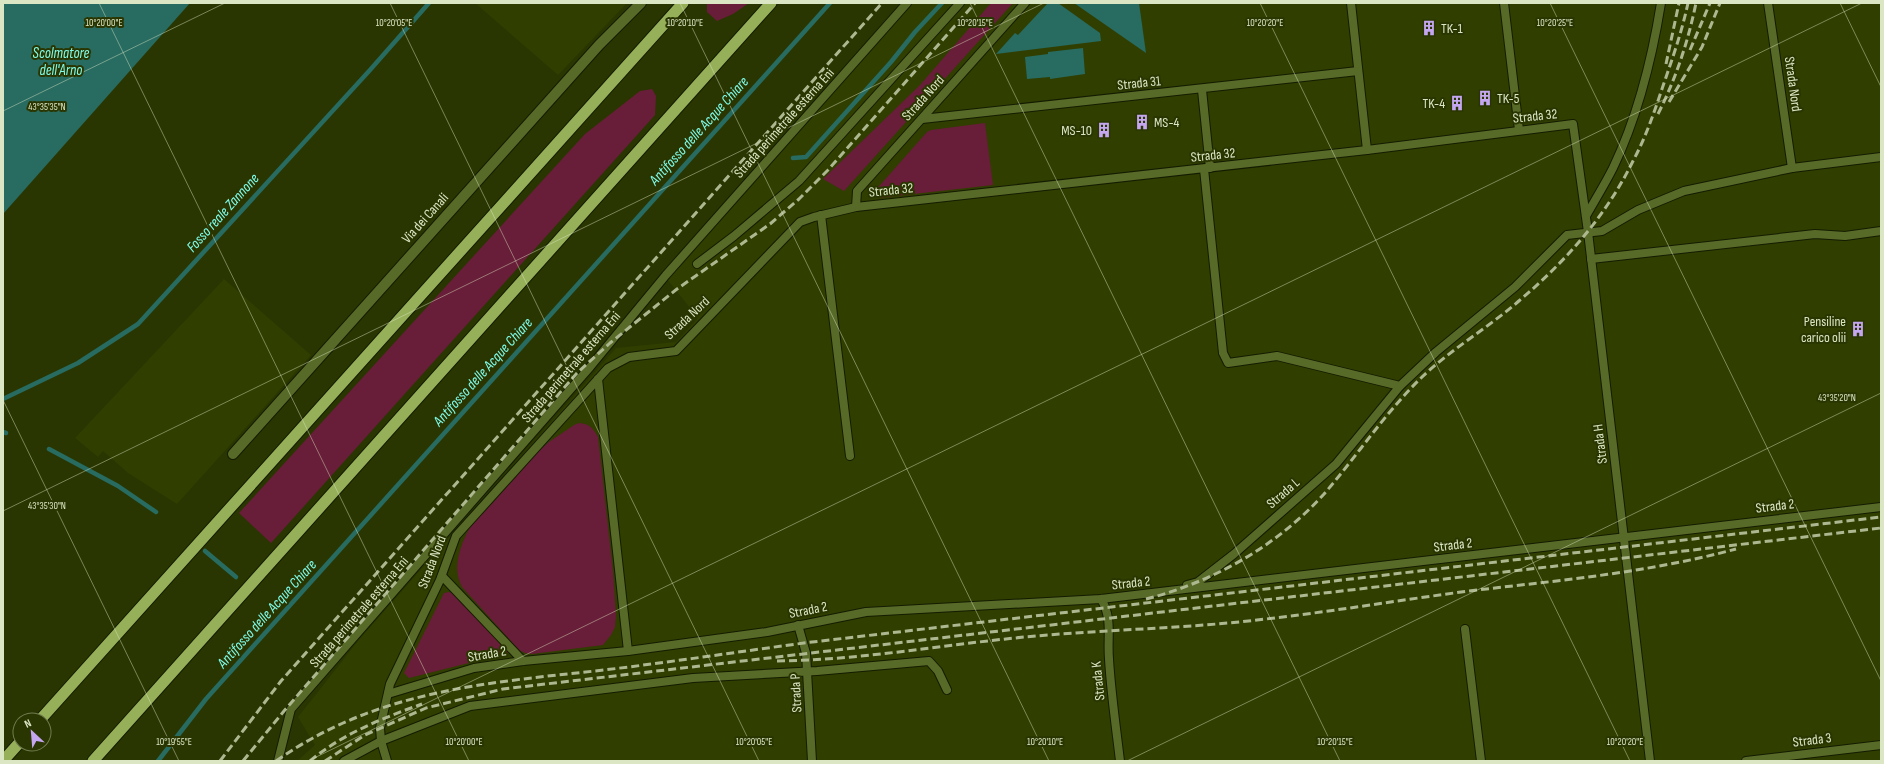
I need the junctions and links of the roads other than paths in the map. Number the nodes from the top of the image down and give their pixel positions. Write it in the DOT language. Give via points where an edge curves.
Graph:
graph roads {
  1 [pos="640,3"];
  2 [pos="683,3"];
  3 [pos="771,3"];
  4 [pos="908,3"];
  5 [pos="960,3"];
  6 [pos="1025,3"];
  7 [pos="1351,3"];
  8 [pos="1504,3"];
  9 [pos="1661,3"];
  10 [pos="1768,3"];
  11 [pos="1358,71"];
  12 [pos="1202,90"];
  13 [pos="922,119"];
  14 [pos="1573,124"];
  15 [pos="1519,130"];
  16 [pos="1367,150"];
  17 [pos="1881,157"];
  18 [pos="1207,168"];
  19 [pos="1792,168"];
  20 [pos="856,207"];
  21 [pos="821,215"];
  22 [pos="1586,216"];
  23 [pos="1881,231"];
  24 [pos="1588,232"];
  25 [pos="1592,259"];
  26 [pos="696,264"];
  27 [pos="598,379"];
  28 [pos="1400,386"];
  29 [pos="233,454"];
  30 [pos="850,456"];
  31 [pos="1881,507"];
  32 [pos="1624,537"];
  33 [pos="442,576"];
  34 [pos="1162,592"];
  35 [pos="1101,599"];
  36 [pos="798,625"];
  37 [pos="1465,629"];
  38 [pos="628,651"];
  39 [pos="522,661"];
  40 [pos="808,672"];
  41 [pos="947,690"];
  42 [pos="388,694"];
  43 [pos="47,712"];
  44 [pos="381,741"];
  45 [pos="1881,745"];
  46 [pos="12,752"];
  47 [pos="4,761"];
  48 [pos="93,761"];
  49 [pos="278,761"];
  50 [pos="344,761"];
  51 [pos="387,761"];
  52 [pos="812,761"];
  53 [pos="1120,761"];
  54 [pos="1481,761"];
  55 [pos="1650,761"];
  56 [pos="1746,761"];
  1 -- 29 [label="street, Via dei Canali" via="599,45"];
  2 -- 43 [label="highway"];
  3 -- 48 [label="highway"];
  4 -- 49 [label="lane, Strada perimetrale esterna Eni" via="666,276 590,367 291,709"];
  5 -- 26 [label="lane" via="799,181 734,236"];
  6 -- 13 [label="lane, Strada Nord"];
  7 -- 11 [label="lane"];
  8 -- 15 [label="lane"];
  9 -- 22 [label="lane" via="1654,48 1634,115 1613,167"];
  10 -- 19 [label="lane, Strada Nord"];
  11 -- 12 [label="lane, Strada 31"];
  11 -- 16 [label="lane"];
  12 -- 13 [label="lane, Strada 31"];
  12 -- 18 [label="lane"];
  13 -- 20 [label="lane, Strada Nord" via="857,191"];
  14 -- 15 [label="lane, Strada 32"];
  14 -- 22 [label="lane, Strada H"];
  15 -- 16 [label="lane, Strada 32"];
  16 -- 18 [label="lane, Strada 32"];
  17 -- 19 [label="lane, Strada L"];
  18 -- 20 [label="lane, Strada 32"];
  18 -- 28 [label="lane" via="1223,353 1228,363 1277,356"];
  19 -- 24 [label="lane, Strada L" via="1684,191 1638,210 1602,231"];
  20 -- 21 [label="lane, Strada Nord"];
  21 -- 27 [label="lane, Strada Nord" via="800,222 676,350 629,357 608,368"];
  21 -- 30 [label="lane"];
  22 -- 24 [label="lane, Strada H"];
  23 -- 25 [label="lane" via="1845,236 1815,234"];
  24 -- 25 [label="lane, Strada H"];
  24 -- 28 [label="lane, Strada L" via="1567,235 1515,287 1436,352"];
  25 -- 32 [label="lane, Strada H"];
  27 -- 33 [label="lane, Strada Nord" via="456,536"];
  27 -- 38 [label="lane"];
  28 -- 34 [label="lane, Strada L" via="1336,464 1234,554 1198,582"];
  31 -- 32 [label="lane, Strada 2"];
  32 -- 34 [label="lane, Strada 2"];
  32 -- 55 [label="lane, Strada H"];
  33 -- 39 [label="lane"];
  33 -- 42 [label="lane, Strada Nord" via="390,684"];
  34 -- 35 [label="lane, Strada 2"];
  35 -- 36 [label="lane, Strada 2" via="866,612"];
  35 -- 53 [label="lane, Strada K" via="1107,608 1110,631 1108,658"];
  36 -- 38 [label="lane, Strada 2" via="767,632"];
  36 -- 40 [label="lane, Strada P"];
  37 -- 54 [label="lane"];
  38 -- 39 [label="lane, Strada 2"];
  39 -- 42 [label="lane, Strada 2" via="474,668"];
  40 -- 41 [label="lane" via="929,661"];
  40 -- 44 [label="lane" via="692,678 470,706"];
  40 -- 52 [label="lane, Strada P"];
  42 -- 44 [label="lane, Strada Nord" via="380,728"];
  44 -- 50 [label="lane"];
  44 -- 51 [label="lane, Strada Nord"];
  45 -- 56 [label="lane, Strada 3"];
  46 -- 47 [label="highway"];
}
